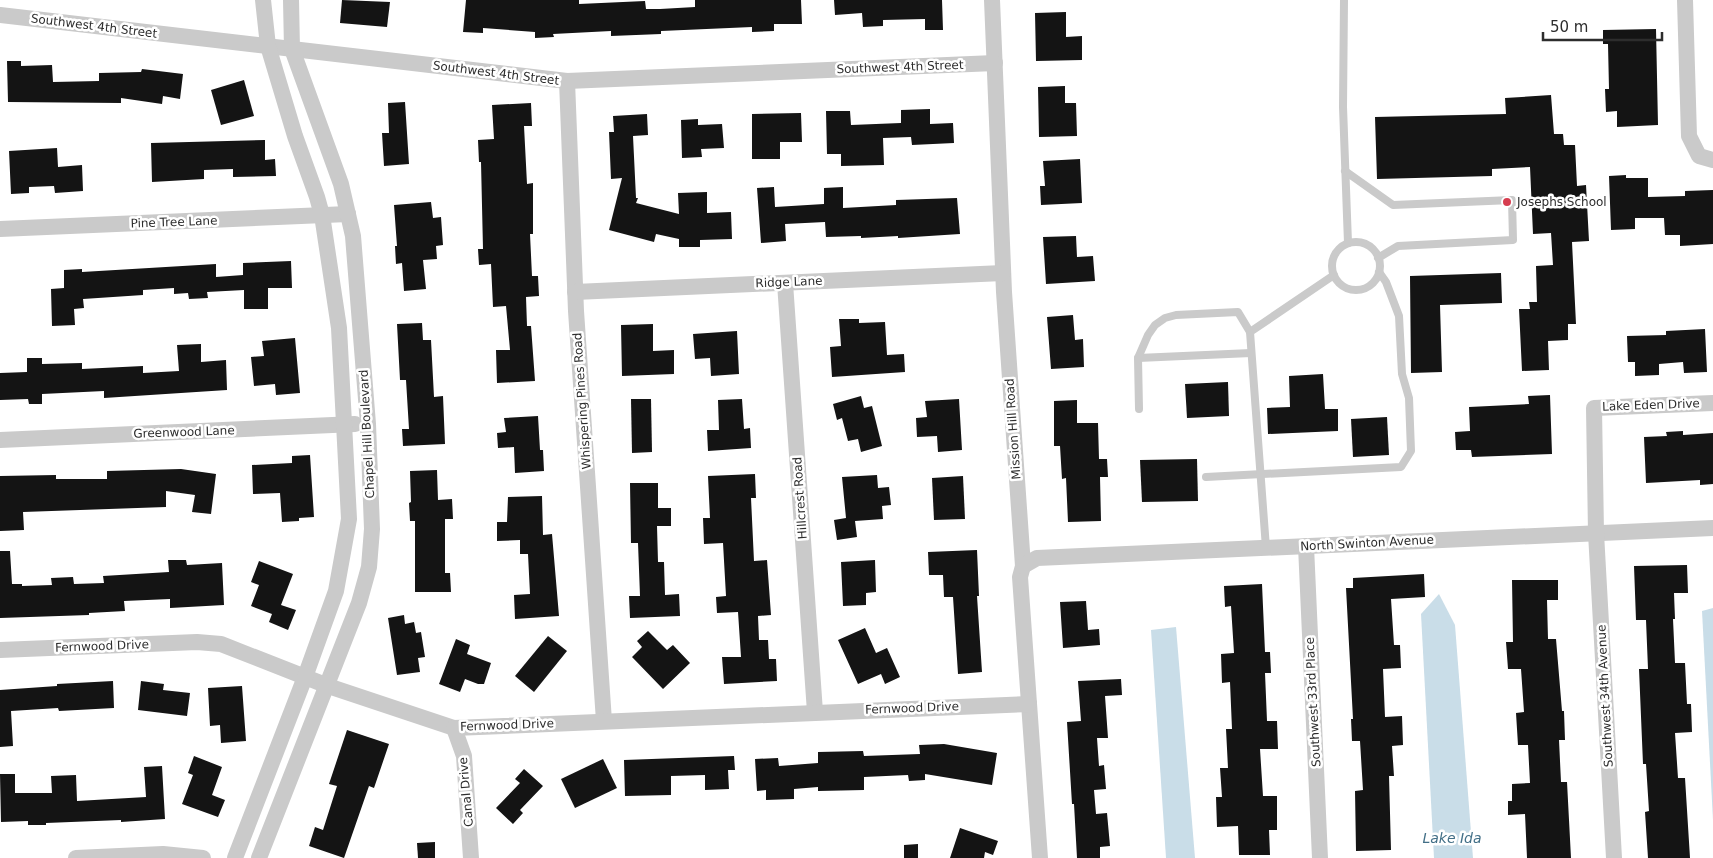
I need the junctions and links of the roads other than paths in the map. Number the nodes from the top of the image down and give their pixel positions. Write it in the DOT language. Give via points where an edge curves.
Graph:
graph roads {
  1 [pos="263,0"];
  2 [pos="291,0"];
  3 [pos="992,0"];
  4 [pos="1344,0"];
  5 [pos="1685,0"];
  6 [pos="0,15"];
  7 [pos="268,46"];
  8 [pos="292,49"];
  9 [pos="995,63"];
  10 [pos="567,81"];
  11 [pos="1713,160"];
  12 [pos="1345,171"];
  13 [pos="348,214"];
  14 [pos="322,215"];
  15 [pos="0,229"];
  16 [pos="1348,243"];
  17 [pos="1378,258"];
  18 [pos="1379,272"];
  19 [pos="1003,273"];
  20 [pos="1334,275"];
  21 [pos="785,283"];
  22 [pos="575,292"];
  23 [pos="1250,332"];
  24 [pos="1251,353"];
  25 [pos="1138,358"];
  26 [pos="1713,403"];
  27 [pos="1140,409"];
  28 [pos="368,424"];
  29 [pos="344,425"];
  30 [pos="0,440"];
  31 [pos="1260,474"];
  32 [pos="1206,477"];
  33 [pos="1713,528"];
  34 [pos="1596,533"];
  35 [pos="1306,546"];
  36 [pos="1266,548"];
  37 [pos="1023,566"];
  38 [pos="0,650"];
  39 [pos="305,677"];
  40 [pos="328,686"];
  41 [pos="1029,704"];
  42 [pos="815,712"];
  43 [pos="604,722"];
  44 [pos="454,728"];
  45 [pos="76,858"];
  46 [pos="203,858"];
  47 [pos="234,858"];
  48 [pos="259,858"];
  49 [pos="471,858"];
  50 [pos="1040,858"];
  51 [pos="1320,858"];
  52 [pos="1614,858"];
  1 -- 7 [label="street, Chapel Hill Boulevard"];
  2 -- 8 [label="street, Chapel Hill Boulevard"];
  3 -- 9 [label="street, Mission Hill Road"];
  4 -- 12 [label="lane"];
  5 -- 11 [label="street" via="1689,136 1699,156"];
  6 -- 7 [label="street, Southwest 4th Street"];
  7 -- 8 [label="street, Southwest 4th Street"];
  7 -- 14 [label="street, Chapel Hill Boulevard"];
  8 -- 10 [label="street, Southwest 4th Street"];
  8 -- 13 [label="street, Chapel Hill Boulevard" via="341,184"];
  9 -- 10 [label="street, Southwest 4th Street"];
  9 -- 19 [label="street, Mission Hill Road"];
  10 -- 22 [label="street, Whispering Pines Road"];
  12 -- 16 [label="lane"];
  12 -- 17 [label="lane" via="1393,204 1512,200 1513,240 1398,246"];
  13 -- 14 [label="street, Pine Tree Lane"];
  13 -- 28 [label="street, Chapel Hill Boulevard" via="353,236"];
  14 -- 15 [label="street, Pine Tree Lane"];
  14 -- 29 [label="street, Chapel Hill Boulevard" via="339,328"];
  16 -- 17 [label="lane" via="1369,246"];
  16 -- 20 [label="lane" via="1336,253"];
  17 -- 18 [label="lane"];
  18 -- 20 [label="lane" via="1371,285 1358,290 1343,286"];
  18 -- 31 [label="lane" via="1399,316 1402,374 1409,398 1411,451 1401,467"];
  19 -- 21 [label="street, Ridge Lane"];
  19 -- 37 [label="street, Mission Hill Road"];
  20 -- 23 [label="lane"];
  21 -- 22 [label="street, Ridge Lane"];
  21 -- 42 [label="street, Hillcrest Road"];
  22 -- 43 [label="street, Whispering Pines Road"];
  23 -- 24 [label="lane"];
  23 -- 25 [label="lane" via="1238,312 1176,315 1155,325"];
  24 -- 25 [label="lane"];
  24 -- 31 [label="lane"];
  25 -- 27 [label="lane"];
  26 -- 34 [label="street, Lake Eden Drive" via="1594,408"];
  28 -- 29 [label="street, Greenwood Lane"];
  28 -- 40 [label="street, Chapel Hill Boulevard" via="372,530 369,567"];
  29 -- 30 [label="street, Greenwood Lane"];
  29 -- 39 [label="street, Chapel Hill Boulevard" via="349,519 336,591"];
  31 -- 32 [label="lane"];
  31 -- 36 [label="lane"];
  33 -- 34 [label="street, North Swinton Avenue"];
  34 -- 35 [label="street, North Swinton Avenue"];
  34 -- 52 [label="street, Southwest 34th Avenue"];
  35 -- 36 [label="street, North Swinton Avenue"];
  35 -- 51 [label="street, Southwest 33rd Place"];
  36 -- 37 [label="street, North Swinton Avenue" via="1037,558"];
  37 -- 41 [label="street, Mission Hill Road" via="1020,577"];
  38 -- 39 [label="street, Fernwood Drive" via="210,643 221,644"];
  39 -- 40 [label="street, Fernwood Drive"];
  39 -- 47 [label="street, Chapel Hill Boulevard"];
  40 -- 44 [label="street, Fernwood Drive"];
  40 -- 48 [label="street, Chapel Hill Boulevard"];
  41 -- 42 [label="street, Fernwood Drive"];
  41 -- 50 [label="street, Mission Hill Road"];
  42 -- 43 [label="street, Fernwood Drive"];
  43 -- 44 [label="street, Fernwood Drive"];
  44 -- 49 [label="street, Canal Drive" via="464,756"];
  45 -- 46 [label="street" via="163,854"];
}
